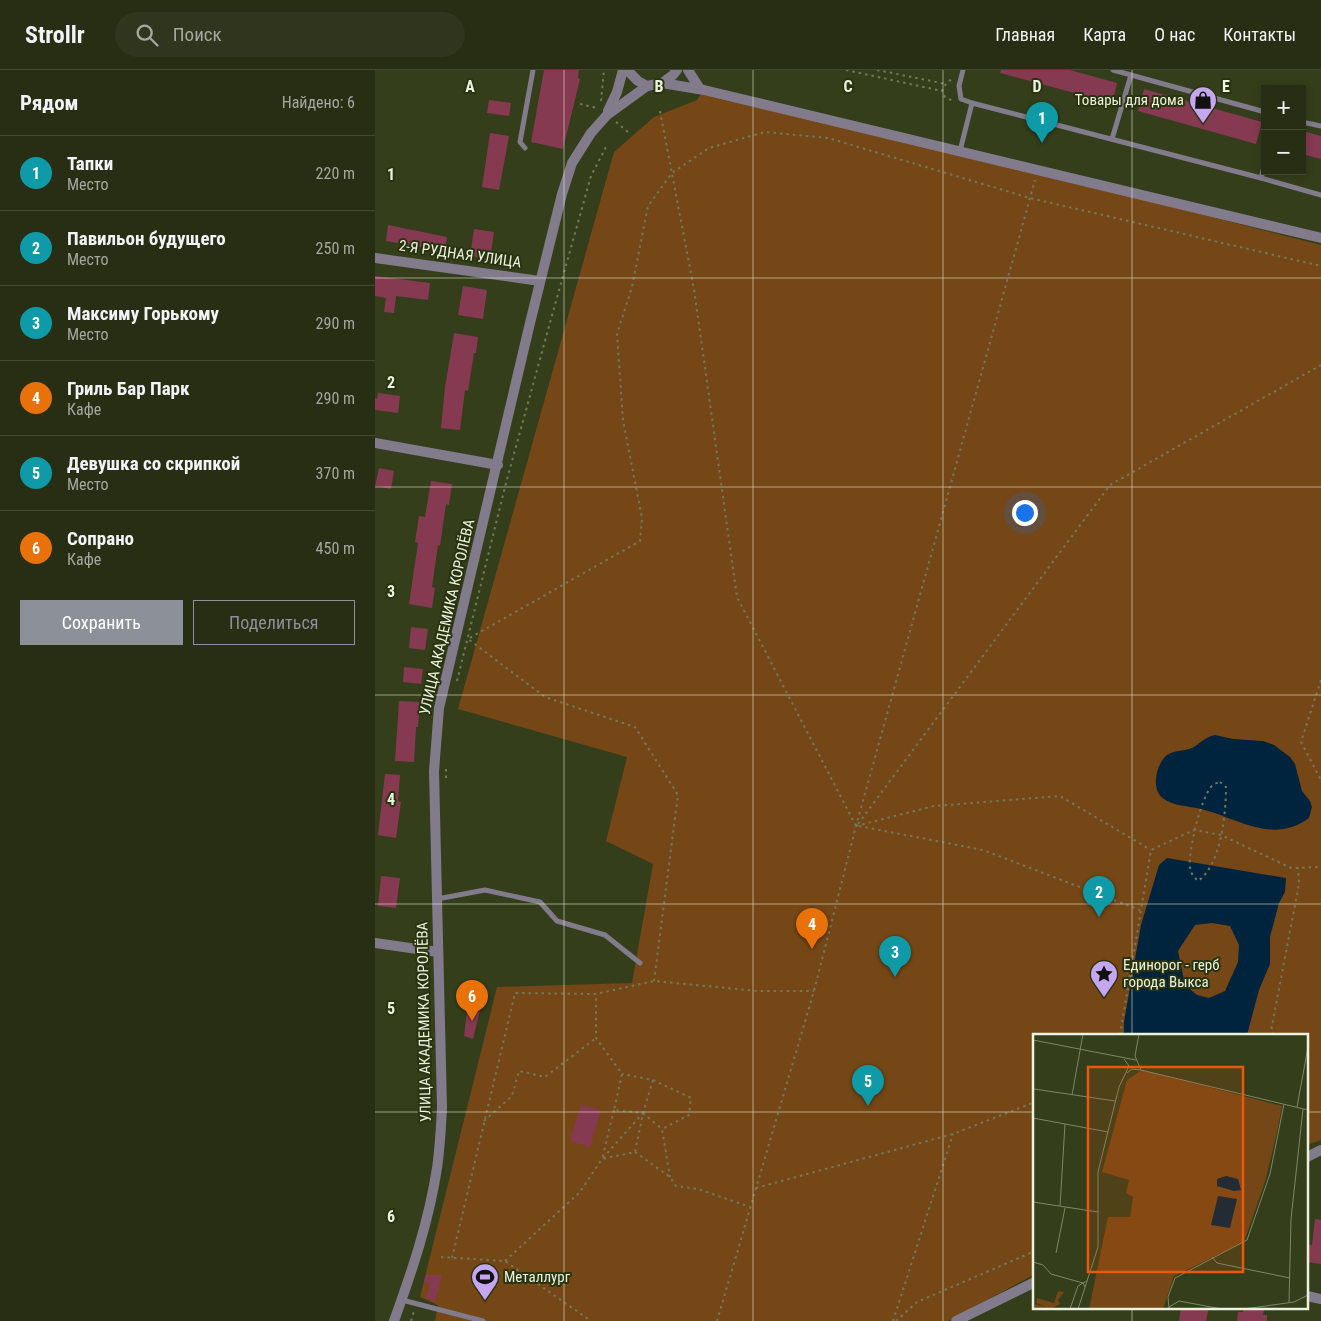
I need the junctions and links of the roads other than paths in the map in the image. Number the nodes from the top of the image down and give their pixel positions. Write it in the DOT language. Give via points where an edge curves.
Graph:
graph roads {
  1 [pos="533,70"];
  2 [pos="623,70"];
  3 [pos="627,70"];
  4 [pos="677,70"];
  5 [pos="689,70"];
  6 [pos="963,70"];
  7 [pos="1113,70"];
  8 [pos="1131,75"];
  9 [pos="662,83"];
  10 [pos="647,86"];
  11 [pos="700,89"];
  12 [pos="972,103"];
  13 [pos="1261,111"];
  14 [pos="610,117"];
  15 [pos="1306,123"];
  16 [pos="1321,126"];
  17 [pos="1111,139"];
  18 [pos="525,148"];
  19 [pos="959,151"];
  20 [pos="1262,175"];
  21 [pos="1261,178"];
  22 [pos="1321,195"];
  23 [pos="1321,238"];
  24 [pos="375,258"];
  25 [pos="540,281"];
  26 [pos="375,443"];
  27 [pos="497,465"];
  28 [pos="436,900"];
  29 [pos="375,943"];
  30 [pos="438,952"];
  31 [pos="640,963"];
  32 [pos="1321,1150"];
  33 [pos="1309,1156"];
  34 [pos="1033,1283"];
  35 [pos="402,1300"];
  36 [pos="394,1321"];
  37 [pos="483,1321"];
  38 [pos="956,1321"];
  1 -- 18 [label="lane" via="520,142"];
  2 -- 14 [label="street"];
  3 -- 10 [label="street"];
  4 -- 9 [label="street"];
  5 -- 11 [label="street"];
  6 -- 12 [label="lane" via="959,86 961,99"];
  7 -- 8 [label="lane"];
  8 -- 13 [label="lane"];
  8 -- 17 [label="lane"];
  9 -- 10 [label="street"];
  9 -- 11 [label="street"];
  10 -- 14 [label="street"];
  11 -- 19 [label="street"];
  12 -- 17 [label="lane"];
  12 -- 19 [label="lane"];
  14 -- 25 [label="street, УЛИЦА АКАДЕМИКА КОРОЛЁВА" via="591,132 572,163"];
  15 -- 16 [label="lane"];
  17 -- 21 [label="lane"];
  19 -- 23 [label="street"];
  20 -- 21 [label="lane"];
  21 -- 22 [label="lane"];
  24 -- 25 [label="street, 2-Я РУДНАЯ УЛИЦА"];
  25 -- 27 [label="street, УЛИЦА АКАДЕМИКА КОРОЛЁВА"];
  26 -- 27 [label="street"];
  27 -- 28 [label="street, УЛИЦА АКАДЕМИКА КОРОЛЁВА" via="439,708 434,771"];
  28 -- 30 [label="street, УЛИЦА АКАДЕМИКА КОРОЛЁВА"];
  28 -- 31 [label="lane" via="485,890 540,902 557,921 605,935"];
  29 -- 30 [label="street"];
  30 -- 35 [label="street, УЛИЦА АКАДЕМИКА КОРОЛЁВА" via="442,1107 437,1169 422,1236"];
  32 -- 33 [label="street"];
  34 -- 38 [label="street"];
  35 -- 36 [label="street, УЛИЦА АКАДЕМИКА КОРОЛЁВА"];
  35 -- 37 [label="lane"];
}
